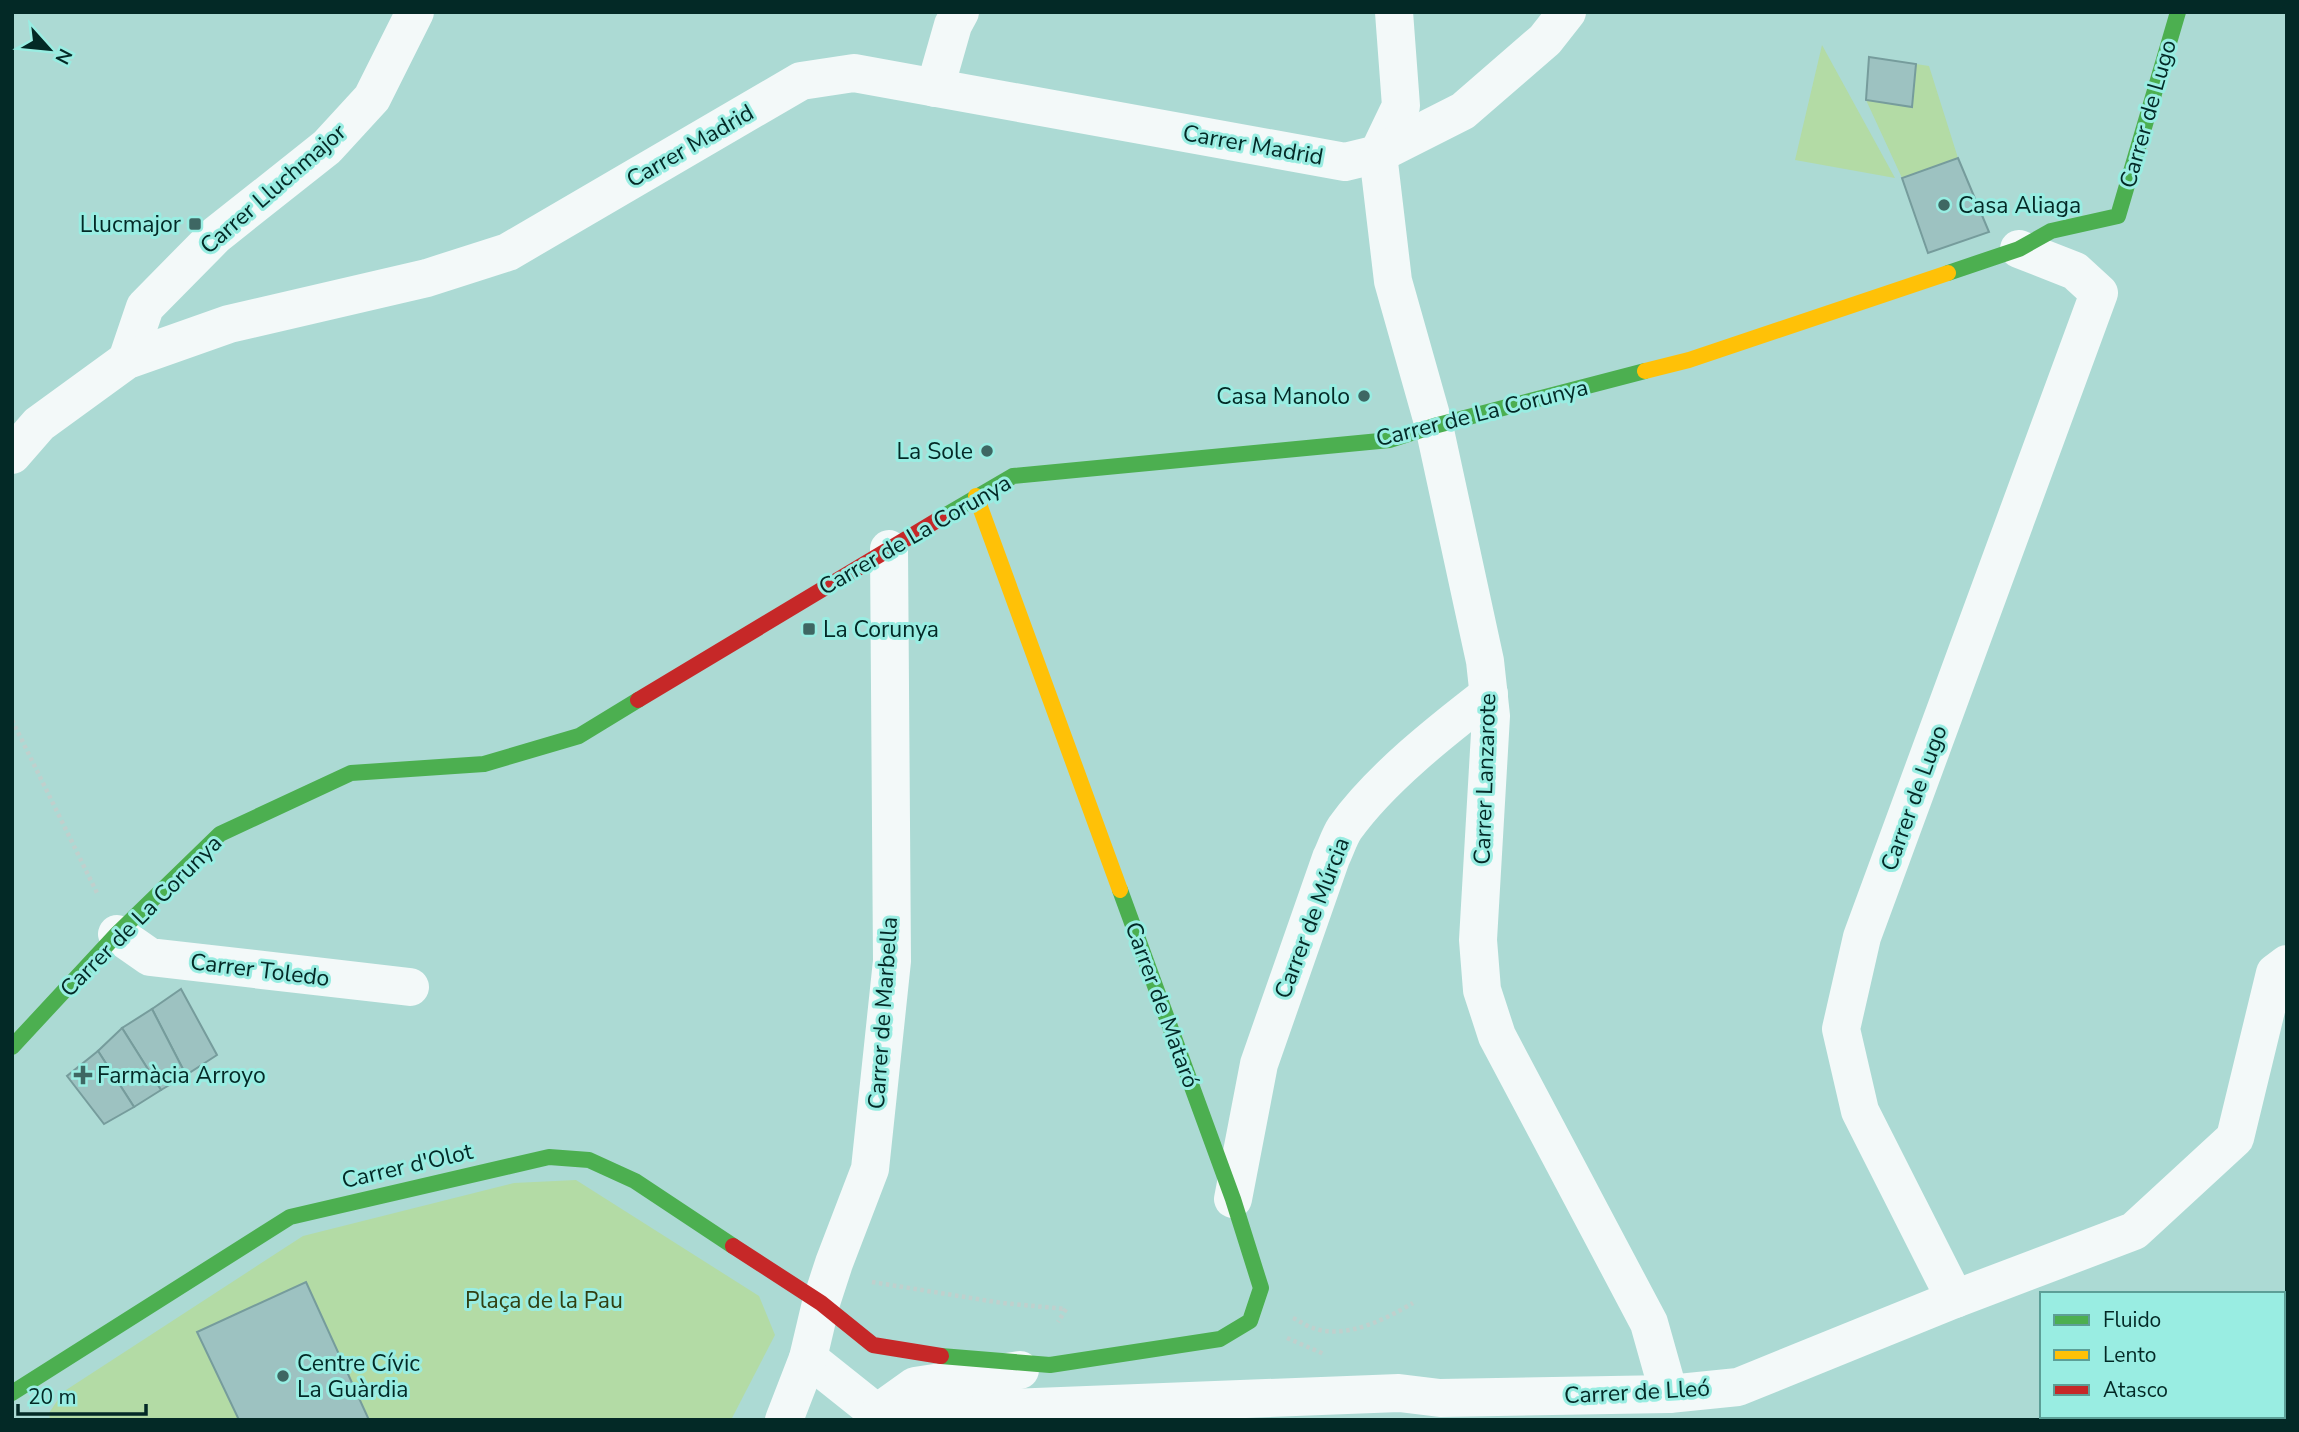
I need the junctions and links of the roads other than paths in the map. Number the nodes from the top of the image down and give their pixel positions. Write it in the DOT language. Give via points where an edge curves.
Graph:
graph roads {
  1 [pos="415,12"];
  2 [pos="961,12"];
  3 [pos="1394,12"];
  4 [pos="1567,12"];
  5 [pos="2178,12"];
  6 [pos="935,88"];
  7 [pos="1378,155"];
  8 [pos="2118,216"];
  9 [pos="2019,249"];
  10 [pos="127,360"];
  11 [pos="26,426"];
  12 [pos="1434,426"];
  13 [pos="12,455"];
  14 [pos="976,496"];
  15 [pos="889,549"];
  16 [pos="1489,694"];
  17 [pos="117,933"];
  18 [pos="2287,964"];
  19 [pos="410,988"];
  20 [pos="12,1048"];
  21 [pos="1233,1199"];
  22 [pos="1955,1299"];
  23 [pos="821,1303"];
  24 [pos="808,1358"];
  25 [pos="1050,1365"];
  26 [pos="12,1393"];
  27 [pos="1669,1394"];
  28 [pos="1320,1408"];
  29 [pos="870,1416"];
  30 [pos="784,1420"];
  1 -- 10 [label="street, Carrer Lluchmajor" via="372,98 327,147 216,235 145,307"];
  2 -- 6 [label="street" via="953,24"];
  3 -- 7 [label="street" via="1401,106"];
  4 -- 7 [label="street, Carrer Madrid" via="1545,40 1463,111"];
  5 -- 8 [label="street, Carrer de Lugo"];
  6 -- 7 [label="street, Carrer Madrid" via="1345,162"];
  6 -- 10 [label="street, Carrer Madrid" via="854,73 801,81 508,252 427,278 229,324"];
  7 -- 12 [label="street, Carrer Lanzarote" via="1393,281"];
  8 -- 9 [label="street, Carrer de La Corunya" via="2051,231"];
  9 -- 12 [label="street, Carrer de La Corunya" via="1689,360"];
  9 -- 22 [label="street, Carrer de Lugo" via="2075,271 2099,293 1862,937 1841,1029 1860,1111"];
  10 -- 11 [label="street, Carrer Madrid"];
  11 -- 13 [label="street, Carrer Madrid"];
  12 -- 14 [label="street, Carrer de La Corunya" via="1390,440 1013,476"];
  12 -- 16 [label="street, Carrer Lanzarote"];
  14 -- 15 [label="street, Carrer de La Corunya"];
  14 -- 21 [label="street, Carrer de Mataró"];
  15 -- 17 [label="street, Carrer de La Corunya" via="579,736 484,764 351,773 220,834"];
  15 -- 23 [label="street, Carrer de Marbella" via="892,961 870,1169"];
  16 -- 21 [label="street, Carrer de Múrcia" via="1400,769 1344,830 1259,1064"];
  16 -- 27 [label="street, Carrer Lanzarote" via="1478,940 1482,990 1497,1036 1649,1323"];
  17 -- 19 [label="street, Carrer Toledo" via="150,957"];
  17 -- 20 [label="street, Carrer de La Corunya"];
  18 -- 22 [label="street, Carrer de Lleó" via="2275,973 2235,1138 2134,1231"];
  21 -- 25 [label="street, Carrer de Mataró" via="1261,1288 1250,1321 1220,1339"];
  22 -- 27 [label="street, Carrer de Lleó" via="1738,1387"];
  23 -- 24 [label="street, Carrer de Marbella"];
  23 -- 25 [label="street" via="873,1345 923,1355"];
  23 -- 26 [label="street, Carrer d'Olot" via="635,1181 589,1160 549,1157 290,1217"];
  24 -- 29 [label="street"];
  24 -- 30 [label="street, Carrer de Marbella"];
  25 -- 29 [label="street" via="915,1385"];
  27 -- 28 [label="street, Carrer de Lleó" via="1440,1398 1399,1394"];
  28 -- 29 [label="street, Carrer de Lleó"];
}
